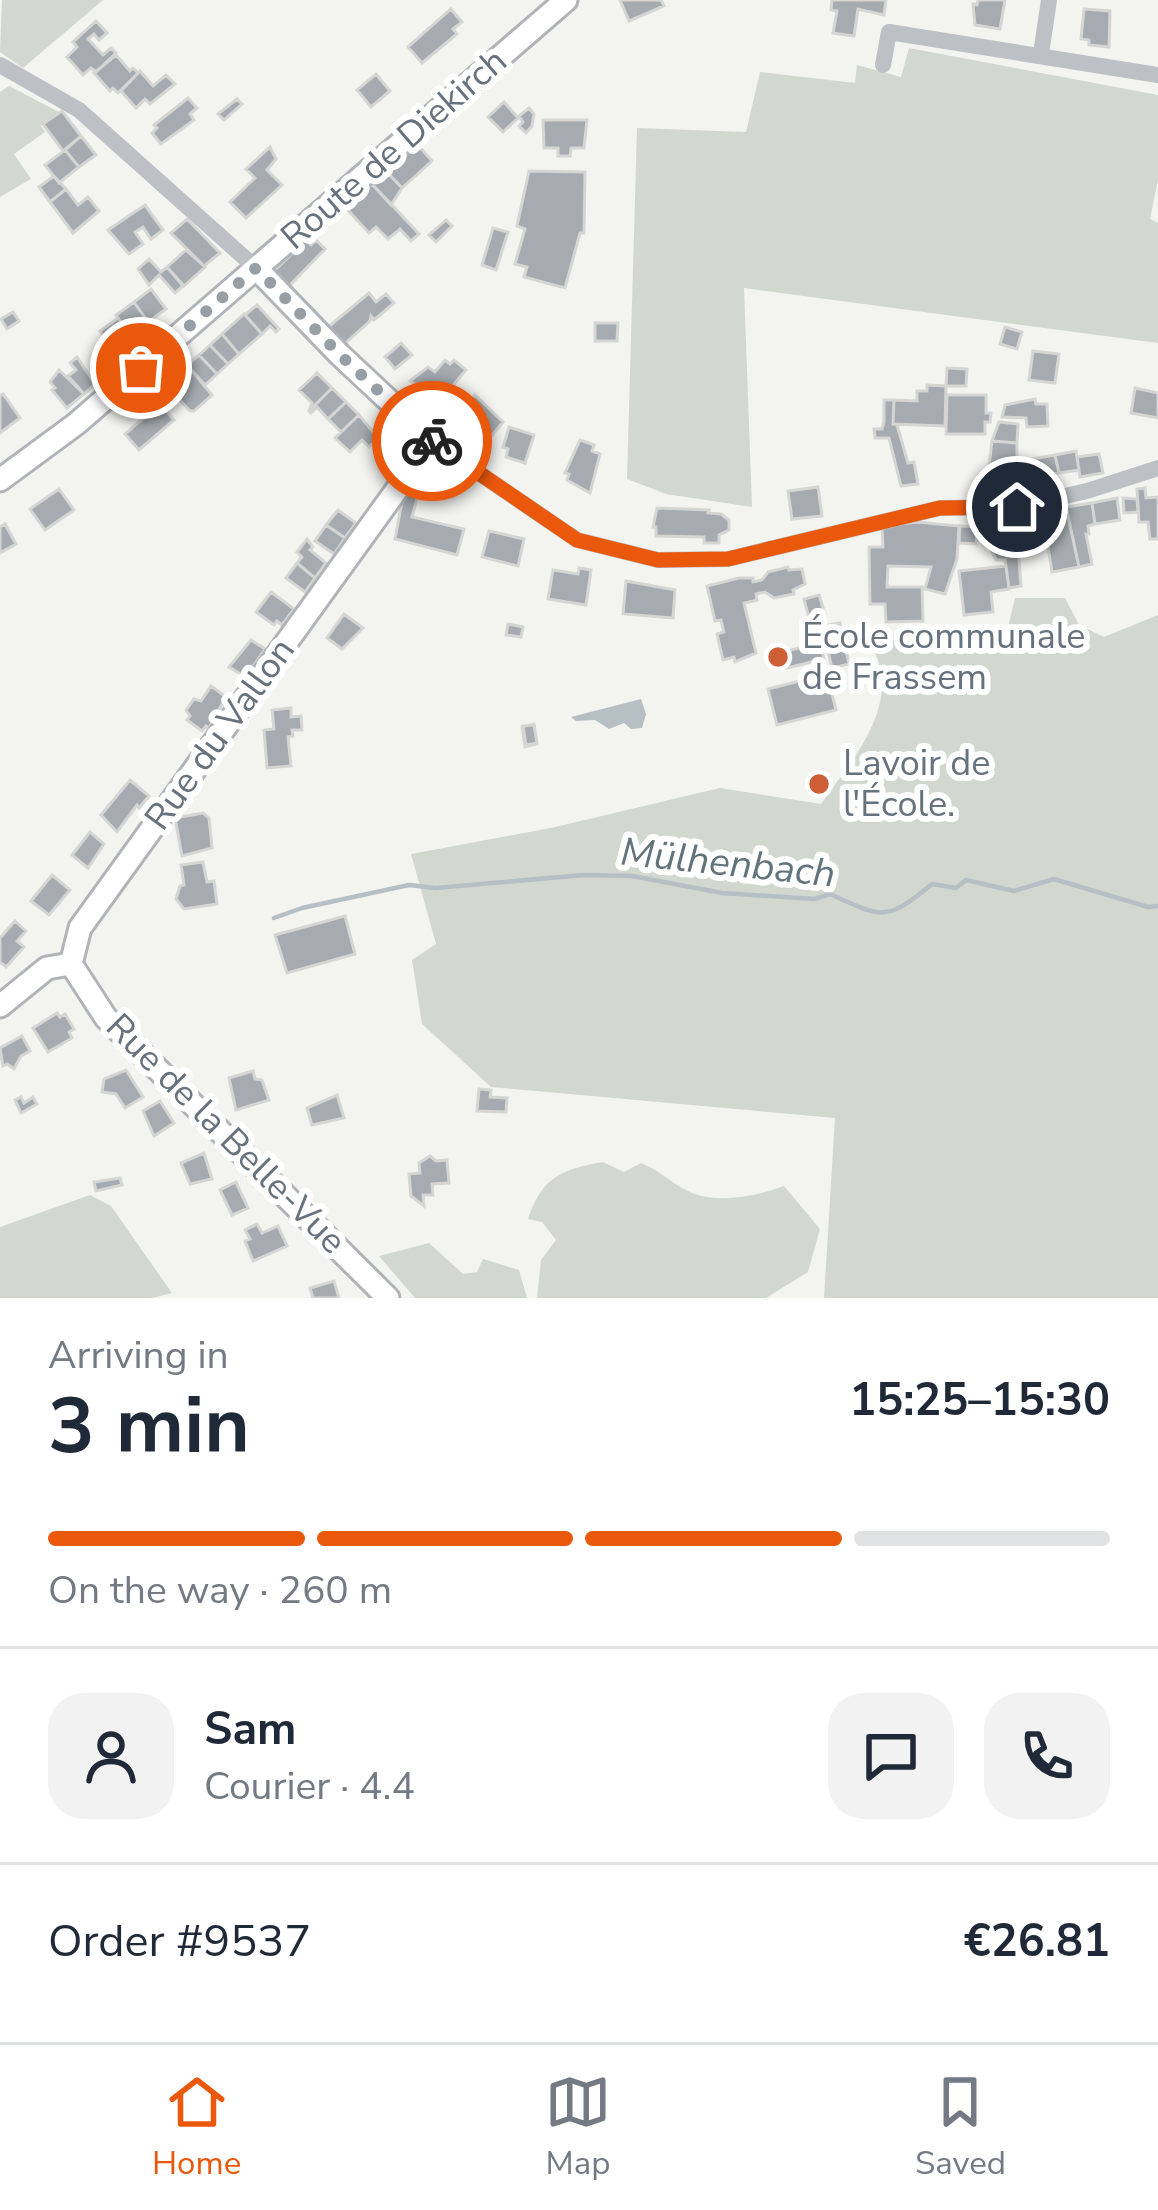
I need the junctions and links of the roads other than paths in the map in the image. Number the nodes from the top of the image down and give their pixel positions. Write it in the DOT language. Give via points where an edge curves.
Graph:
graph roads {
  1 [pos="566,0"];
  2 [pos="1048,0"];
  3 [pos="1040,54"];
  4 [pos="0,65"];
  5 [pos="883,65"];
  6 [pos="1158,75"];
  7 [pos="256,268"];
  8 [pos="432,441"];
  9 [pos="1158,468"];
  10 [pos="0,480"];
  11 [pos="70,964"];
  12 [pos="0,1006"];
  13 [pos="388,1298"];
  1 -- 7 [label="street, Route de Diekirch"];
  2 -- 3 [label="street"];
  3 -- 5 [label="street" via="889,32"];
  3 -- 6 [label="street"];
  4 -- 7 [label="street" via="79,110"];
  7 -- 8 [label="street"];
  7 -- 10 [label="street, Route de Diekirch"];
  8 -- 9 [label="street" via="577,540 658,560 728,559 940,508 1017,507"];
  8 -- 11 [label="street, Rue du Vallon" via="80,928"];
  11 -- 12 [label="street" via="47,968"];
  11 -- 13 [label="street, Rue de la Belle-Vue" via="106,1018"];
}
